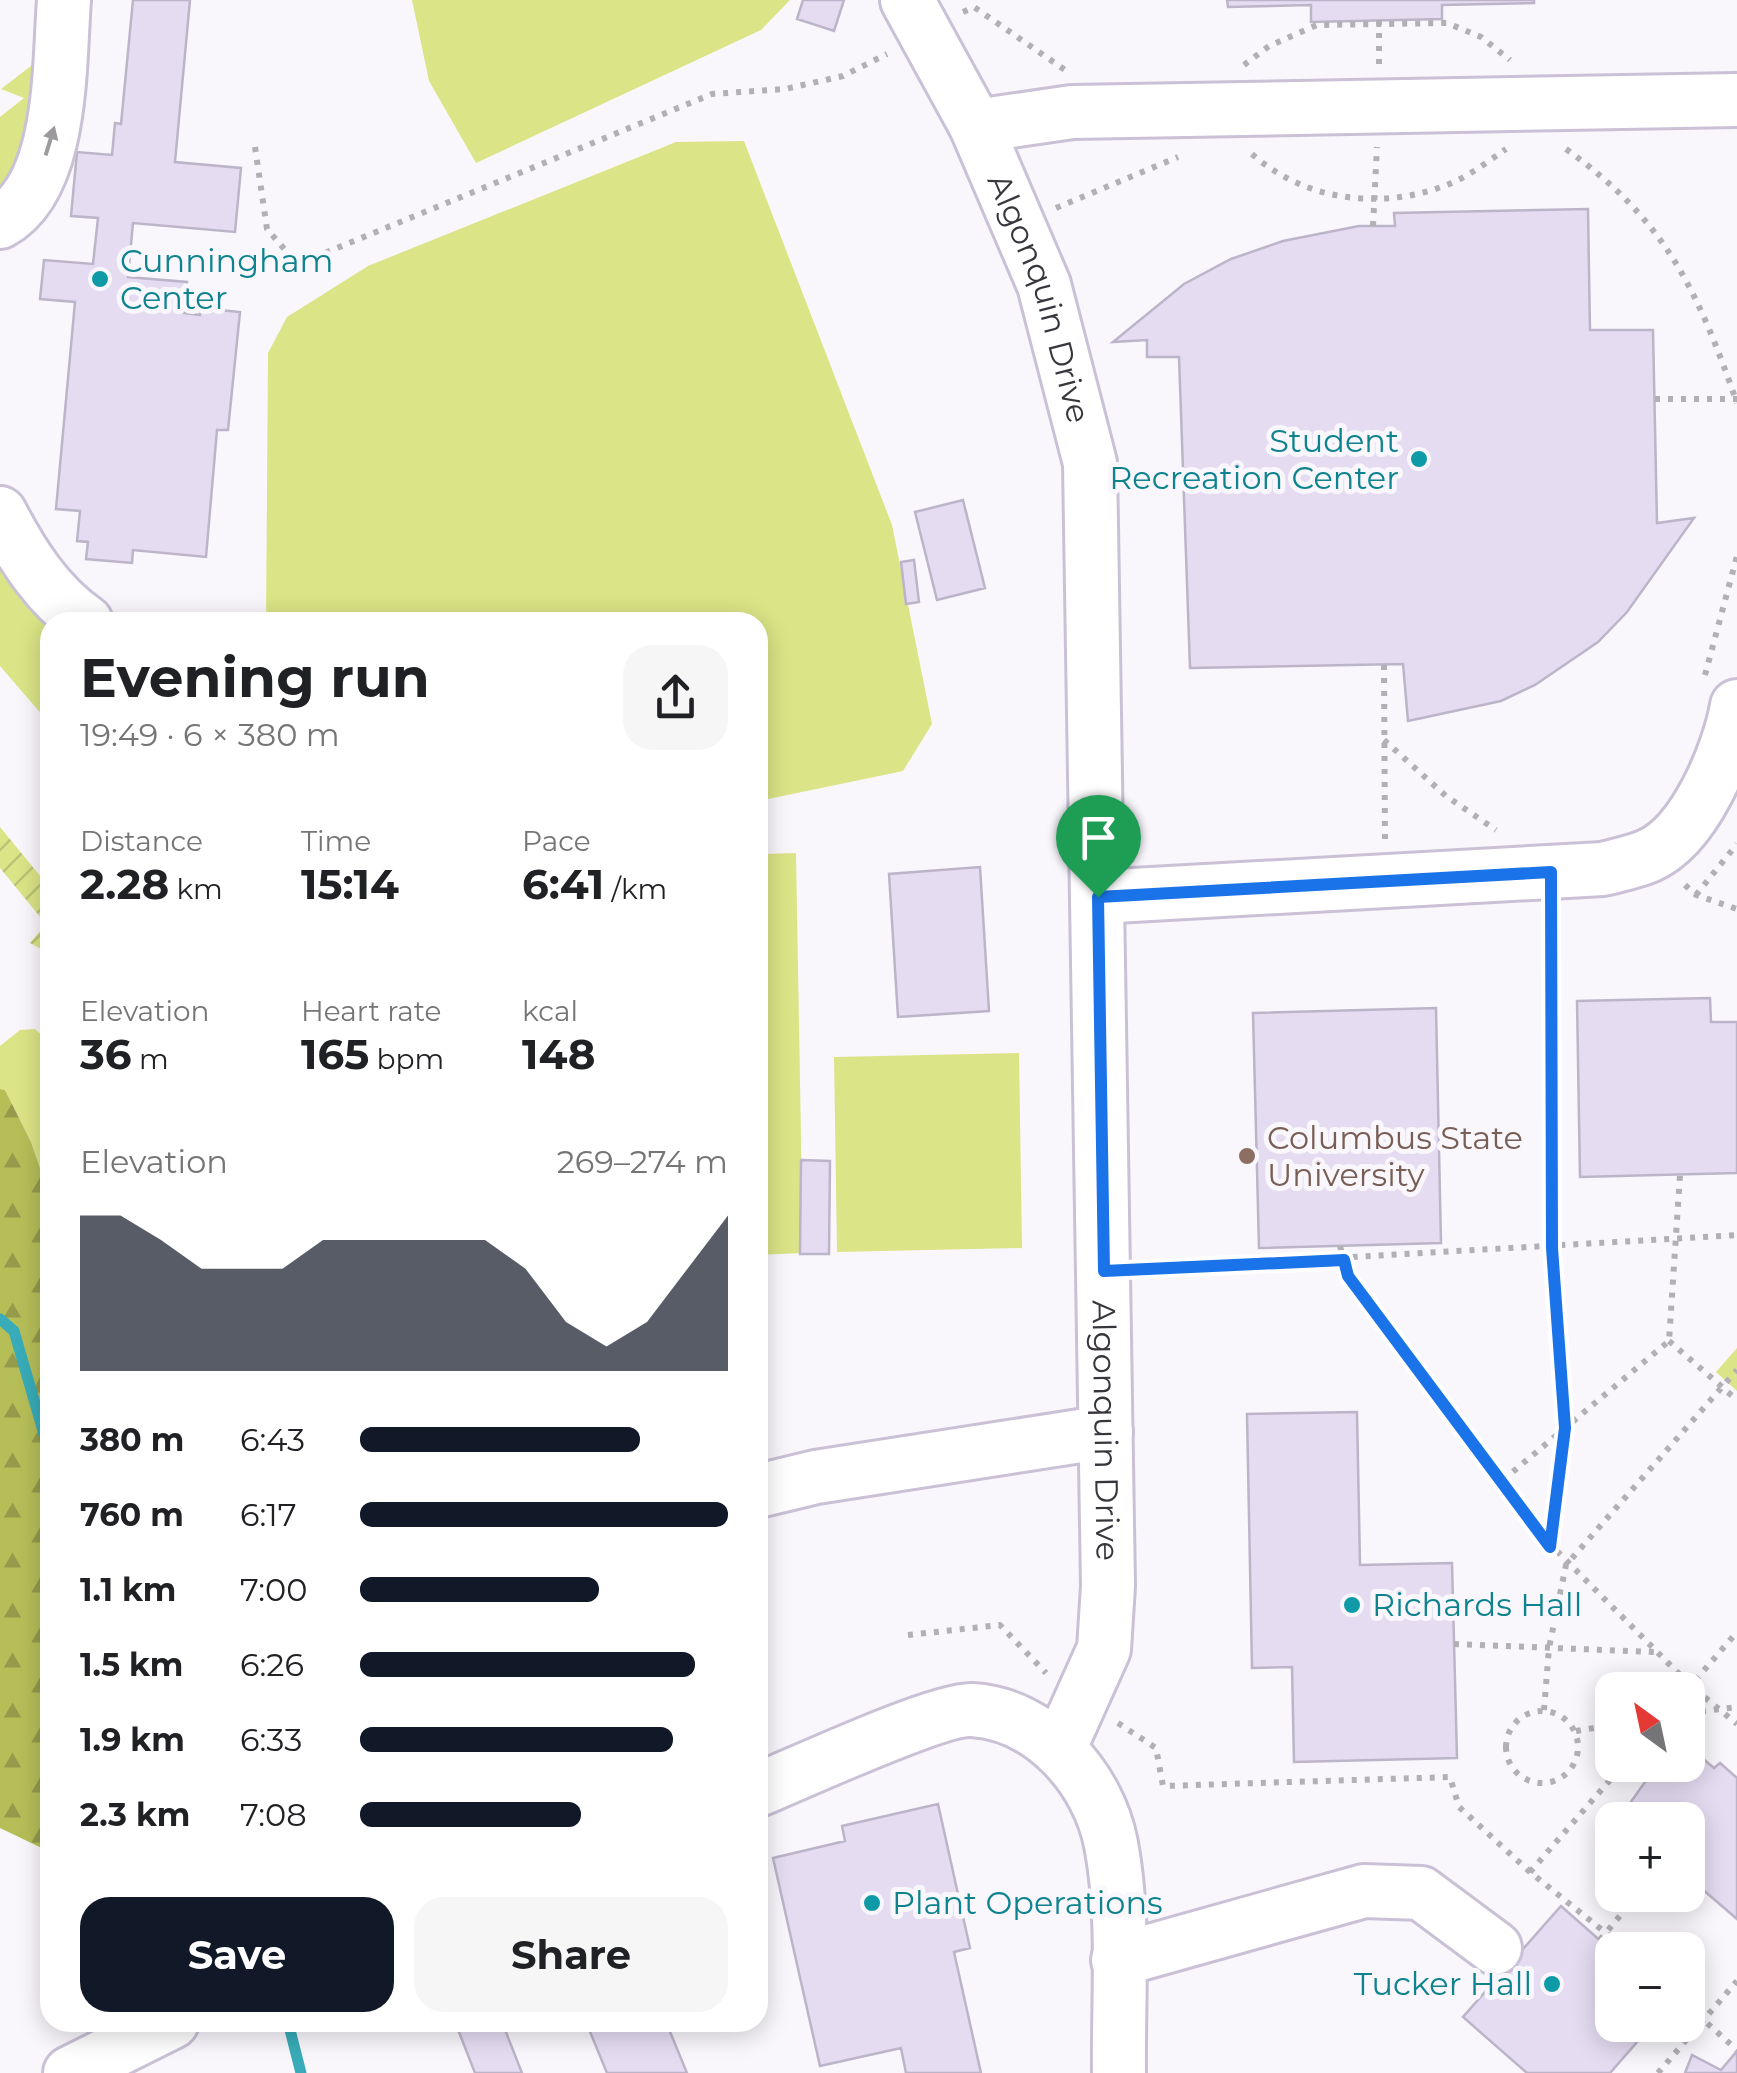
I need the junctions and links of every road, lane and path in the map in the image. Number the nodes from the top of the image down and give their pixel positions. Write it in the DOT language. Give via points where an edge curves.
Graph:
graph roads {
  1 [pos="64,0"];
  2 [pos="916,16"];
  3 [pos="1081,81"];
  4 [pos="1737,100"];
  5 [pos="1526,101"];
  6 [pos="1233,109"];
  7 [pos="976,126"];
  8 [pos="256,147"];
  9 [pos="1565,148"];
  10 [pos="1179,156"];
  11 [pos="0,222"];
  12 [pos="1018,224"];
  13 [pos="1654,399"];
  14 [pos="1736,400"];
  15 [pos="0,513"];
  16 [pos="1737,556"];
  17 [pos="73,612"];
  18 [pos="1384,665"];
  19 [pos="1721,692"];
  20 [pos="1384,740"];
  21 [pos="1505,836"];
  22 [pos="1737,844"];
  23 [pos="1652,855"];
  24 [pos="1551,872"];
  25 [pos="1385,882"];
  26 [pos="1696,896"];
  27 [pos="1098,897"];
  28 [pos="1737,909"];
  29 [pos="1680,1175"];
  30 [pos="1737,1235"];
  31 [pos="1675,1238"];
  32 [pos="1340,1246"];
  33 [pos="1552,1248"];
  34 [pos="1344,1260"];
  35 [pos="1104,1271"];
  36 [pos="1669,1341"];
  37 [pos="1737,1370"];
  38 [pos="1722,1387"];
  39 [pos="1737,1400"];
  40 [pos="1565,1428"];
  41 [pos="1106,1432"];
  42 [pos="1502,1480"];
  43 [pos="768,1489"];
  44 [pos="1550,1547"];
  45 [pos="1566,1565"];
  46 [pos="1737,1632"];
  47 [pos="908,1635"];
  48 [pos="1454,1644"];
  49 [pos="1549,1648"];
  50 [pos="1656,1652"];
  51 [pos="1674,1672"];
  52 [pos="1703,1672"];
  53 [pos="1705,1699"];
  54 [pos="1082,1700"];
  55 [pos="1737,1707"];
  56 [pos="1720,1709"];
  57 [pos="1544,1710"];
  58 [pos="1705,1711"];
  59 [pos="1737,1724"];
  60 [pos="1595,1727"];
  61 [pos="1576,1731"];
  62 [pos="1060,1747"];
  63 [pos="1608,1782"];
  64 [pos="768,1786"];
  65 [pos="1530,1872"];
  66 [pos="1623,1912"];
  67 [pos="1607,1932"];
  68 [pos="1495,1948"];
  69 [pos="1118,1960"];
  70 [pos="1737,1981"];
  71 [pos="1705,2019"];
  72 [pos="1705,2021"];
  73 [pos="152,2032"];
  74 [pos="1685,2042"];
  75 [pos="1737,2050"];
  76 [pos="70,2073"];
  77 [pos="1118,2073"];
  78 [pos="1658,2073"];
  11 -- 1 [label="street, one-way" via="33,185 54,138"];
  2 -- 3 [label="path" via="974,7"];
  2 -- 7 [label="street, Algonquin Drive"];
  2 -- 8 [label="path" via="843,76 786,89 712,94 315,258 293,259 267,228"];
  4 -- 5 [label="street"];
  5 -- 6 [label="street"];
  5 -- 6 [label="path" via="1517,65 1481,37 1447,23 1317,26 1269,46 1236,71"];
  5 -- 6 [label="path" via="1530,132 1456,182 1374,199 1343,199 1292,181 1233,134"];
  6 -- 7 [label="street" via="1072,112"];
  7 -- 12 [label="street, Algonquin Drive"];
  9 -- 14 [label="path" via="1657,230 1688,279"];
  10 -- 12 [label="path"];
  12 -- 27 [label="street, Algonquin Drive" via="1044,285 1090,464"];
  13 -- 14 [label="path"];
  15 -- 17 [label="street" via="23,556"];
  16 -- 19 [label="path"];
  18 -- 20 [label="path"];
  19 -- 23 [label="street" via="1731,740 1693,816"];
  20 -- 21 [label="path" via="1446,796"];
  20 -- 25 [label="path"];
  22 -- 26 [label="path"];
  23 -- 24 [label="street" via="1603,869"];
  23 -- 26 [label="path"];
  24 -- 25 [label="street"];
  24 -- 33 [label="path"];
  25 -- 27 [label="street"];
  26 -- 28 [label="path"];
  27 -- 35 [label="street, Algonquin Drive"];
  29 -- 31 [label="path"];
  30 -- 31 [label="path"];
  31 -- 33 [label="path"];
  31 -- 36 [label="path"];
  32 -- 34 [label="path"];
  33 -- 34 [label="path"];
  33 -- 40 [label="path"];
  34 -- 35 [label="path"];
  34 -- 42 [label="path" via="1348,1276"];
  35 -- 41 [label="street, Algonquin Drive"];
  36 -- 38 [label="path"];
  36 -- 40 [label="path"];
  37 -- 38 [label="path"];
  38 -- 39 [label="path"];
  38 -- 45 [label="path"];
  40 -- 42 [label="path"];
  40 -- 44 [label="path"];
  41 -- 43 [label="street"];
  41 -- 54 [label="street, Algonquin Drive" via="1104,1649"];
  42 -- 44 [label="path"];
  44 -- 45 [label="path"];
  45 -- 49 [label="path"];
  45 -- 50 [label="path"];
  46 -- 52 [label="path"];
  47 -- 54 [label="path" via="1000,1626"];
  48 -- 49 [label="path"];
  49 -- 50 [label="path"];
  49 -- 57 [label="path"];
  50 -- 51 [label="path"];
  53 -- 56 [label="path"];
  54 -- 62 [label="street, Algonquin Drive"];
  54 -- 65 [label="path" via="1156,1748 1163,1786 1450,1777 1459,1807"];
  55 -- 56 [label="path"];
  56 -- 58 [label="path"];
  56 -- 59 [label="path"];
  57 -- 61 [label="path" via="1564,1716"];
  57 -- 61 [label="path" via="1516,1723 1507,1736 1505,1754 1516,1773 1549,1786 1580,1752"];
  60 -- 61 [label="path"];
  62 -- 64 [label="street" via="1029,1724 970,1709"];
  62 -- 69 [label="street" via="1110,1841"];
  63 -- 65 [label="path"];
  65 -- 67 [label="path"];
  66 -- 67 [label="path"];
  68 -- 69 [label="street" via="1421,1893 1364,1891"];
  69 -- 77 [label="street"];
  70 -- 71 [label="path"];
  72 -- 75 [label="path"];
  73 -- 76 [label="street"];
  74 -- 78 [label="path"];
}
